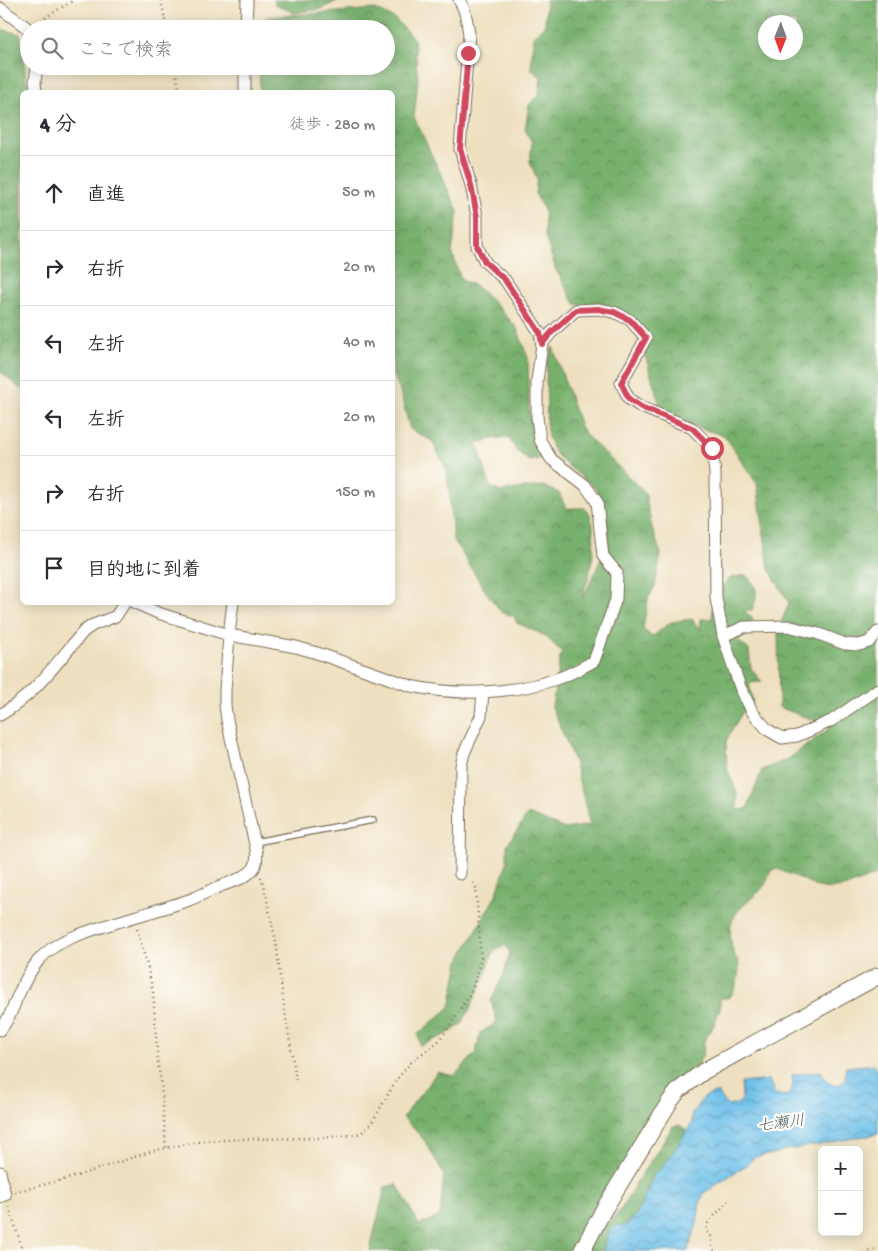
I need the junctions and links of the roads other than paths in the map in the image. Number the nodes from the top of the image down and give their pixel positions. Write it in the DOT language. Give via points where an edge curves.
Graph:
graph roads {
  1 [pos="247,0"];
  2 [pos="459,0"];
  3 [pos="0,8"];
  4 [pos="246,20"];
  5 [pos="20,22"];
  6 [pos="36,75"];
  7 [pos="245,75"];
  8 [pos="36,90"];
  9 [pos="246,90"];
  10 [pos="542,344"];
  11 [pos="123,605"];
  12 [pos="140,605"];
  13 [pos="232,605"];
  14 [pos="878,632"];
  15 [pos="229,635"];
  16 [pos="723,636"];
  17 [pos="878,689"];
  18 [pos="483,692"];
  19 [pos="0,715"];
  20 [pos="372,820"];
  21 [pos="255,842"];
  22 [pos="460,874"];
  23 [pos="878,976"];
  24 [pos="0,1030"];
  25 [pos="0,1172"];
  26 [pos="3,1196"];
  27 [pos="582,1251"];
  1 -- 4 [label="street"];
  2 -- 10 [label="street" via="467,18 469,34 460,149 477,217 477,246 485,262 505,280 540,333"];
  3 -- 5 [label="street"];
  6 -- 8 [label="street"];
  7 -- 9 [label="street"];
  10 -- 16 [label="street" via="576,310 614,312 630,320 646,338 621,383 629,399 692,428 712,448 716,473 716,598"];
  10 -- 18 [label="street" via="537,381 540,440 551,459 585,485 597,502 602,556 617,573 616,599 594,661 542,684"];
  11 -- 19 [label="street" via="116,616 84,631 44,680"];
  12 -- 15 [label="street"];
  13 -- 15 [label="street"];
  14 -- 16 [label="street" via="869,642 859,646 788,626 744,627"];
  15 -- 18 [label="street" via="296,647 410,686"];
  15 -- 21 [label="street" via="225,705"];
  16 -- 17 [label="street" via="740,688 753,714 768,730 782,738 797,736 831,721"];
  18 -- 22 [label="street" via="481,716 461,766"];
  20 -- 21 [label="lane"];
  21 -- 24 [label="street" via="254,868 240,878 202,895 72,937 47,951 31,969"];
  23 -- 27 [label="street" via="704,1071 679,1090 647,1137"];
  25 -- 26 [label="street"];
}
